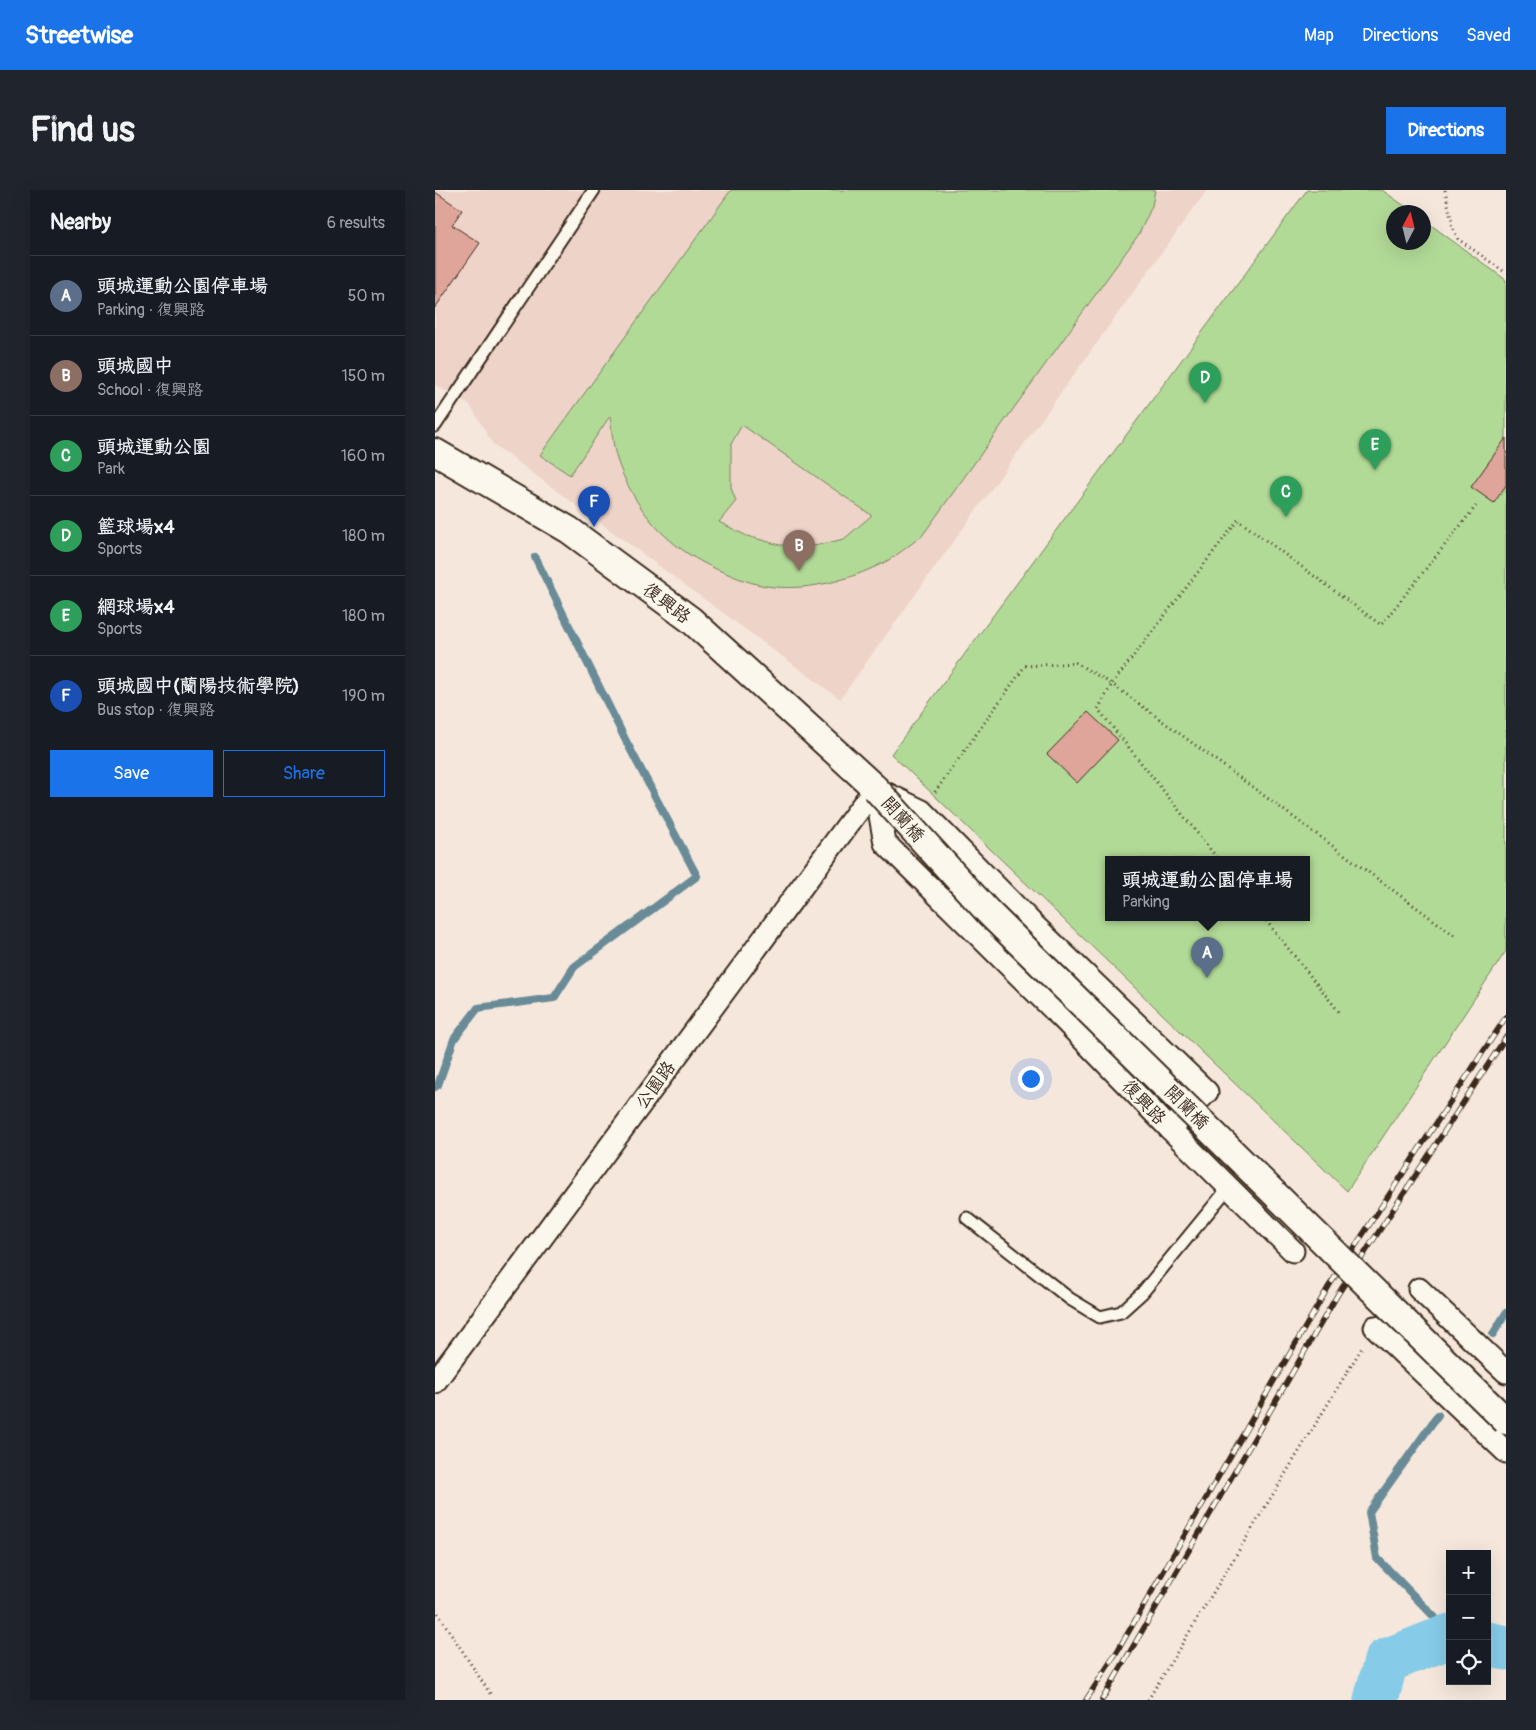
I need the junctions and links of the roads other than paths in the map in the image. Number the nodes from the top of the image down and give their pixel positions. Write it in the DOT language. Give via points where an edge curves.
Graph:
graph roads {
  1 [pos="594,190"];
  2 [pos="435,426"];
  3 [pos="435,452"];
  4 [pos="875,788"];
  5 [pos="1169,1129"];
  6 [pos="1229,1187"];
  7 [pos="967,1218"];
  8 [pos="1293,1250"];
  9 [pos="1419,1289"];
  10 [pos="1375,1327"];
  11 [pos="1506,1372"];
  12 [pos="435,1382"];
  13 [pos="1506,1414"];
  14 [pos="1497,1428"];
  15 [pos="1506,1452"];
  1 -- 2 [label="lane"];
  3 -- 4 [label="street, 復興路" via="569,530 691,620"];
  4 -- 5 [label="street, 復興路" via="885,843"];
  4 -- 5 [label="street, 復興路" via="922,811 1033,924 1207,1092"];
  4 -- 12 [label="street, 公園路"];
  4 -- 14 [label="street, 開蘭橋, bridge" via="989,912"];
  5 -- 6 [label="street"];
  6 -- 7 [label="lane" via="1142,1293 1121,1312 1099,1316 1070,1299"];
  6 -- 8 [label="street"];
  9 -- 11 [label="street"];
  10 -- 14 [label="street"];
  13 -- 14 [label="lane"];
  14 -- 15 [label="street"];
}
